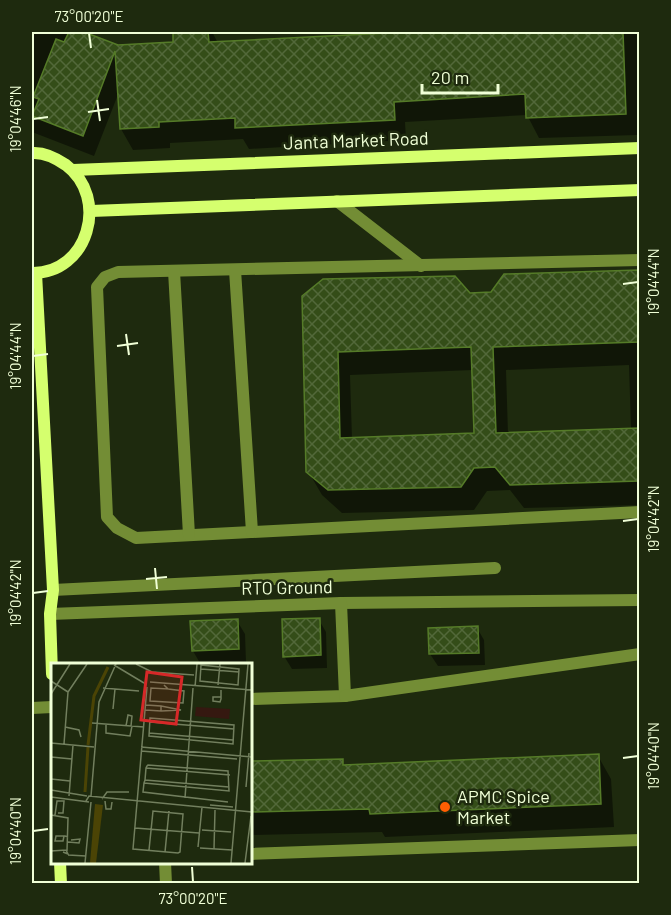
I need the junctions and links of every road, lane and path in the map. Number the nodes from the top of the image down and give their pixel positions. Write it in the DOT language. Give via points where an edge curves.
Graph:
graph roads {
  1 [pos="639,148"];
  2 [pos="32,153"];
  3 [pos="73,170"];
  4 [pos="639,190"];
  5 [pos="337,201"];
  6 [pos="90,211"];
  7 [pos="639,260"];
  8 [pos="420,266"];
  9 [pos="235,270"];
  10 [pos="174,271"];
  11 [pos="34,273"];
  12 [pos="639,512"];
  13 [pos="252,532"];
  14 [pos="189,535"];
  15 [pos="495,568"];
  16 [pos="53,590"];
  17 [pos="639,600"];
  18 [pos="341,603"];
  19 [pos="50,614"];
  20 [pos="639,654"];
  21 [pos="52,663"];
  22 [pos="345,696"];
  23 [pos="252,699"];
  24 [pos="51,707"];
  25 [pos="32,708"];
  26 [pos="639,840"];
  27 [pos="252,854"];
  28 [pos="60,864"];
  29 [pos="165,864"];
  30 [pos="61,884"];
  31 [pos="166,884"];
  1 -- 3 [label="main road, Janta Market Road"];
  2 -- 3 [label="main road" via="57,159"];
  3 -- 6 [label="main road" via="88,196"];
  4 -- 5 [label="main road"];
  5 -- 6 [label="main road"];
  5 -- 8 [label="street"];
  6 -- 11 [label="main road" via="89,226 75,253 50,270"];
  7 -- 8 [label="street"];
  8 -- 9 [label="street"];
  9 -- 10 [label="street"];
  9 -- 13 [label="street"];
  10 -- 14 [label="street"];
  10 -- 14 [label="street" via="118,272 105,277 98,287 107,517 117,528 136,538"];
  11 -- 16 [label="main road"];
  12 -- 13 [label="street"];
  13 -- 14 [label="street"];
  15 -- 16 [label="street"];
  16 -- 19 [label="main road"];
  17 -- 18 [label="street"];
  18 -- 19 [label="street, RTO Ground"];
  18 -- 22 [label="street, RTO Ground"];
  19 -- 21 [label="main road"];
  20 -- 22 [label="street"];
  22 -- 23 [label="street"];
  24 -- 25 [label="street"];
  26 -- 27 [label="street"];
  28 -- 30 [label="main road"];
  29 -- 31 [label="street"];
}
